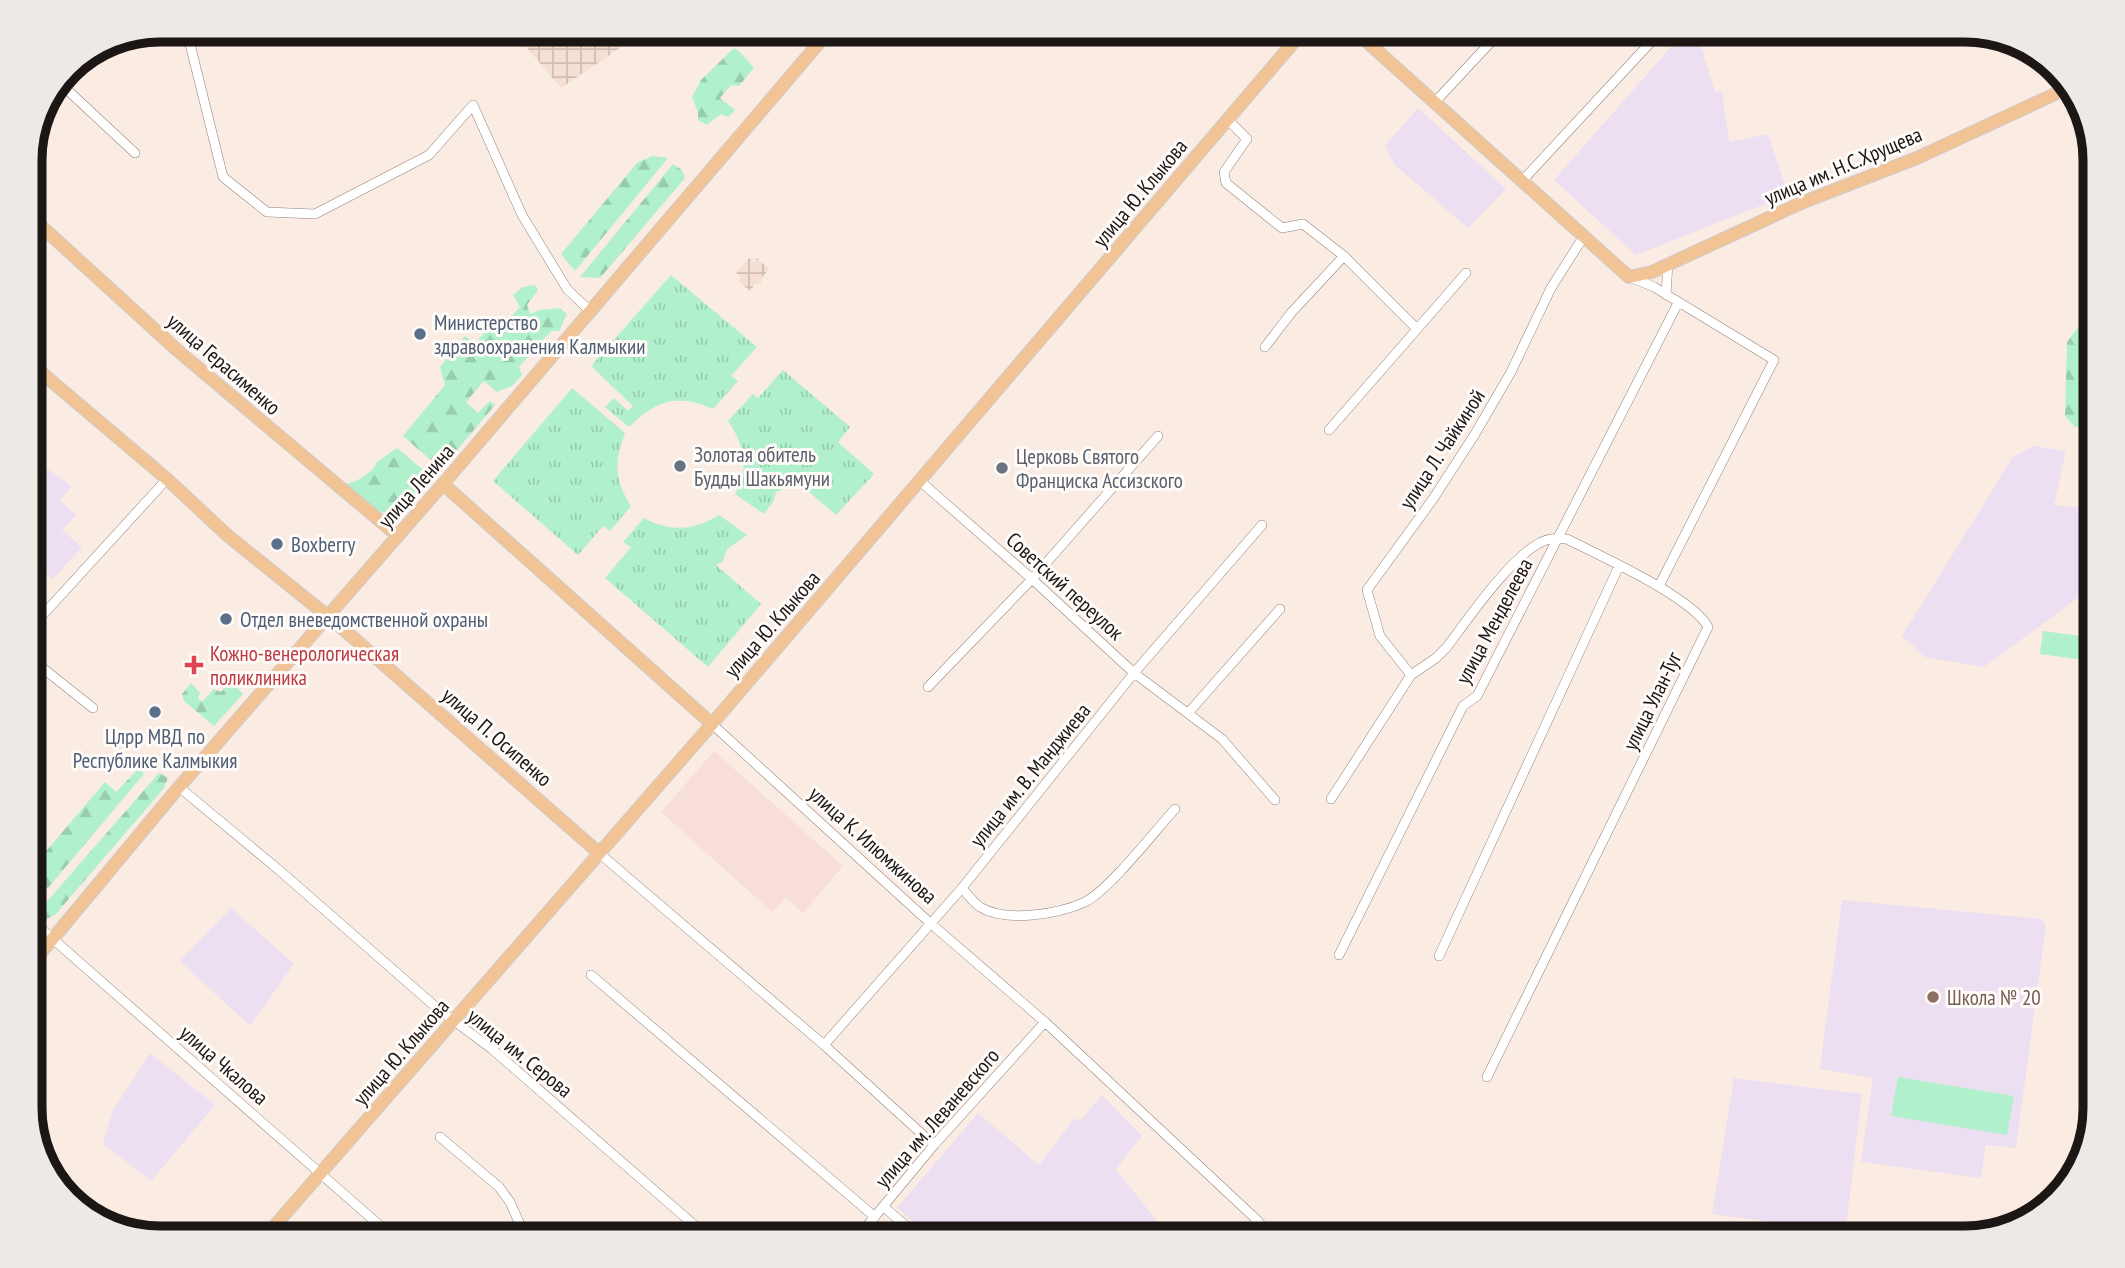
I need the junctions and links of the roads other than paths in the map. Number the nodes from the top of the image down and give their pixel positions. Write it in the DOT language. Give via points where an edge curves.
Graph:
graph roads {
  1 [pos="189,42"];
  2 [pos="820,42"];
  3 [pos="1294,42"];
  4 [pos="1368,42"];
  5 [pos="1491,42"];
  6 [pos="1651,42"];
  7 [pos="65,89"];
  8 [pos="2061,91"];
  9 [pos="1435,102"];
  10 [pos="1227,119"];
  11 [pos="135,153"];
  12 [pos="1522,181"];
  13 [pos="42,227"];
  14 [pos="1584,236"];
  15 [pos="1344,256"];
  16 [pos="1668,263"];
  17 [pos="1466,273"];
  18 [pos="1629,277"];
  19 [pos="1666,295"];
  20 [pos="1678,303"];
  21 [pos="590,311"];
  22 [pos="1417,329"];
  23 [pos="1265,347"];
  24 [pos="42,373"];
  25 [pos="1329,430"];
  26 [pos="1158,436"];
  27 [pos="167,479"];
  28 [pos="920,481"];
  29 [pos="443,484"];
  30 [pos="1262,525"];
  31 [pos="398,536"];
  32 [pos="1557,540"];
  33 [pos="1619,566"];
  34 [pos="1032,579"];
  35 [pos="1659,586"];
  36 [pos="1280,609"];
  37 [pos="42,616"];
  38 [pos="328,617"];
  39 [pos="42,667"];
  40 [pos="1134,673"];
  41 [pos="1411,675"];
  42 [pos="928,687"];
  43 [pos="93,708"];
  44 [pos="1189,712"];
  45 [pos="712,724"];
  46 [pos="179,787"];
  47 [pos="1331,799"];
  48 [pos="1275,800"];
  49 [pos="1175,809"];
  50 [pos="599,853"];
  51 [pos="961,888"];
  52 [pos="929,922"];
  53 [pos="42,930"];
  54 [pos="53,940"];
  55 [pos="42,952"];
  56 [pos="1339,955"];
  57 [pos="1440,956"];
  58 [pos="591,975"];
  59 [pos="454,1022"];
  60 [pos="1045,1022"];
  61 [pos="824,1045"];
  62 [pos="1488,1077"];
  63 [pos="440,1137"];
  64 [pos="934,1145"];
  65 [pos="321,1173"];
  66 [pos="884,1207"];
  67 [pos="875,1216"];
  68 [pos="1257,1220"];
  69 [pos="275,1226"];
  70 [pos="381,1226"];
  71 [pos="521,1226"];
  72 [pos="695,1226"];
  73 [pos="867,1226"];
  74 [pos="906,1226"];
  75 [pos="1252,1226"];
  76 [pos="1262,1226"];
  1 -- 21 [label="street" via="223,177 267,212 315,214 429,155 473,105 522,215 567,289"];
  2 -- 21 [label="main road, улица Ленина"];
  3 -- 10 [label="main road, улица Ю. Клыкова"];
  4 -- 9 [label="main road"];
  5 -- 9 [label="street"];
  6 -- 12 [label="street"];
  7 -- 11 [label="street"];
  8 -- 16 [label="main road, улица им. Н.С.Хрущева" via="1906,163"];
  9 -- 12 [label="main road"];
  10 -- 15 [label="street" via="1247,139 1224,172 1226,183 1282,228 1303,224"];
  10 -- 28 [label="main road, улица Ю. Клыкова"];
  12 -- 14 [label="main road"];
  13 -- 31 [label="main road, улица Герасименко" via="177,350"];
  14 -- 18 [label="main road"];
  14 -- 41 [label="street, улица Л. Чайкиной" via="1551,288 1511,372 1475,433 1367,590 1380,636"];
  15 -- 22 [label="street"];
  15 -- 23 [label="street"];
  16 -- 18 [label="main road, улица им. Н.С.Хрущева"];
  16 -- 19 [label="street"];
  17 -- 22 [label="street"];
  18 -- 19 [label="street"];
  19 -- 20 [label="street"];
  20 -- 32 [label="street, улица Менделеева"];
  20 -- 35 [label="street" via="1774,360"];
  21 -- 29 [label="main road, улица Ленина"];
  22 -- 25 [label="street"];
  24 -- 27 [label="main road, улица П. Осипенко"];
  26 -- 34 [label="street"];
  27 -- 37 [label="street"];
  27 -- 38 [label="main road, улица П. Осипенко"];
  28 -- 34 [label="street, Советский переулок"];
  28 -- 45 [label="main road, улица Ю. Клыкова"];
  29 -- 31 [label="main road, улица Ленина"];
  29 -- 45 [label="main road, улица К. Илюмжинова"];
  30 -- 40 [label="street, улица им. В. Манджиева"];
  31 -- 38 [label="main road, улица Ленина"];
  32 -- 33 [label="street" via="1567,539"];
  32 -- 41 [label="street" via="1530,550 1510,568 1447,648"];
  32 -- 56 [label="street, улица Менделеева" via="1477,696 1463,706"];
  33 -- 35 [label="street"];
  33 -- 57 [label="street"];
  34 -- 40 [label="street, Советский переулок"];
  34 -- 42 [label="street"];
  35 -- 62 [label="street, улица Улан-Туг" via="1702,617 1708,627"];
  36 -- 44 [label="street"];
  38 -- 46 [label="main road, улица Ленина"];
  38 -- 50 [label="main road, улица П. Осипенко"];
  39 -- 43 [label="street"];
  40 -- 44 [label="street, Советский переулок"];
  40 -- 51 [label="street, улица им. В. Манджиева"];
  41 -- 47 [label="street"];
  44 -- 48 [label="street, Советский переулок" via="1222,739"];
  45 -- 50 [label="main road, улица Ю. Клыкова"];
  45 -- 52 [label="street, улица К. Илюмжинова"];
  46 -- 54 [label="main road, улица Ленина"];
  46 -- 59 [label="street, улица им. Серова"];
  49 -- 51 [label="street" via="1104,887 1085,901 1040,915 1005,916 980,907"];
  50 -- 59 [label="main road, улица Ю. Клыкова"];
  50 -- 61 [label="street, улица П. Осипенко"];
  51 -- 52 [label="street, улица им. В. Манджиева"];
  52 -- 60 [label="street, улица К. Илюмжинова"];
  52 -- 61 [label="street, улица им. В. Манджиева"];
  53 -- 54 [label="street, улица Чкалова"];
  54 -- 55 [label="main road, улица Ленина"];
  54 -- 65 [label="street, улица Чкалова"];
  58 -- 67 [label="street"];
  59 -- 65 [label="main road, улица Ю. Клыкова"];
  59 -- 72 [label="street, улица им. Серова" via="492,1049"];
  60 -- 64 [label="street, улица им. Леваневского"];
  60 -- 68 [label="street, улица К. Илюмжинова"];
  61 -- 64 [label="street, улица П. Осипенко"];
  63 -- 71 [label="street" via="499,1187"];
  64 -- 66 [label="street, улица им. Леваневского"];
  65 -- 69 [label="main road, улица Ю. Клыкова"];
  65 -- 70 [label="street, улица Чкалова"];
  66 -- 67 [label="street, улица им. Леваневского"];
  66 -- 74 [label="street"];
  67 -- 73 [label="street, улица им. Леваневского"];
  68 -- 75 [label="street"];
  68 -- 76 [label="street, улица К. Илюмжинова"];
}
